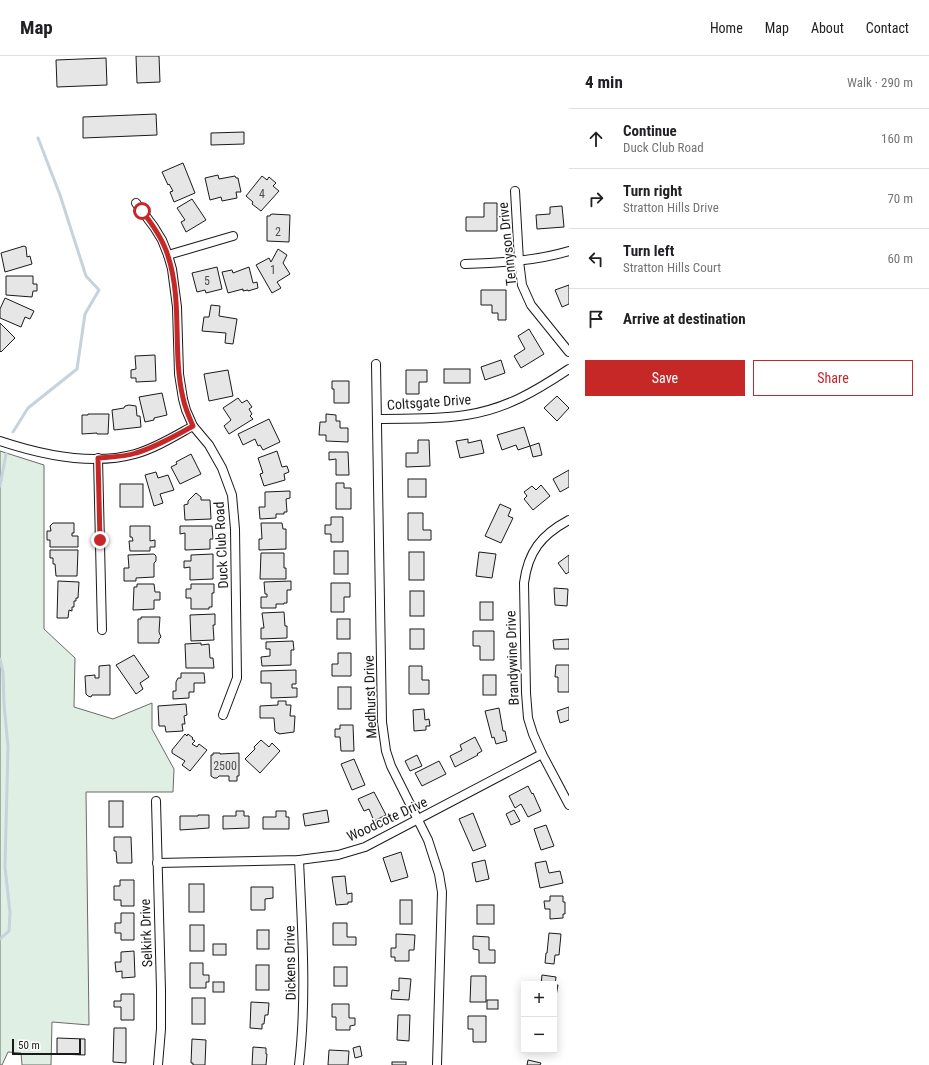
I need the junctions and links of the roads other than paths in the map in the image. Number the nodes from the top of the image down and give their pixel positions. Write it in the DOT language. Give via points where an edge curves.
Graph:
graph roads {
  1 [pos="515,191"];
  2 [pos="136,203"];
  3 [pos="233,236"];
  4 [pos="569,251"];
  5 [pos="168,255"];
  6 [pos="519,261"];
  7 [pos="465,264"];
  8 [pos="569,352"];
  9 [pos="376,364"];
  10 [pos="569,369"];
  11 [pos="377,419"];
  12 [pos="193,426"];
  13 [pos="0,441"];
  14 [pos="98,458"];
  15 [pos="569,520"];
  16 [pos="102,630"];
  17 [pos="223,715"];
  18 [pos="542,754"];
  19 [pos="156,801"];
  20 [pos="569,804"];
  21 [pos="418,819"];
  22 [pos="299,860"];
  23 [pos="157,863"];
  24 [pos="158,1065"];
  25 [pos="299,1065"];
  26 [pos="437,1065"];
  1 -- 6 [label="street, Tennyson Drive"];
  2 -- 5 [label="street, Duck Club Road" via="154,227"];
  3 -- 5 [label="street"];
  4 -- 6 [label="street"];
  5 -- 12 [label="street, Duck Club Road" via="177,307 180,387"];
  6 -- 7 [label="street"];
  6 -- 8 [label="street, Tennyson Drive" via="522,285 531,305"];
  9 -- 11 [label="street, Medhurst Drive"];
  10 -- 11 [label="street, Coltsgate Drive" via="534,392 488,410 466,415"];
  11 -- 21 [label="street, Medhurst Drive" via="382,722 391,766"];
  12 -- 14 [label="street" via="135,454"];
  12 -- 17 [label="street, Duck Club Road" via="222,468 232,495 234,510 237,678"];
  13 -- 14 [label="street" via="40,452 78,458"];
  14 -- 16 [label="street"];
  15 -- 18 [label="street, Brandywine Drive" via="552,530 542,540 534,550 525,571 527,708 533,734"];
  18 -- 20 [label="street, Brandywine Drive"];
  18 -- 21 [label="street, Woodcote Drive"];
  19 -- 23 [label="street, Selkirk Drive"];
  21 -- 22 [label="street, Woodcote Drive" via="365,847 338,855"];
  21 -- 26 [label="street, Medhurst Drive" via="434,856 442,892"];
  22 -- 23 [label="street, Woodcote Drive"];
  22 -- 25 [label="street, Dickens Drive" via="304,971"];
  23 -- 24 [label="street, Selkirk Drive" via="161,1029"];
}
